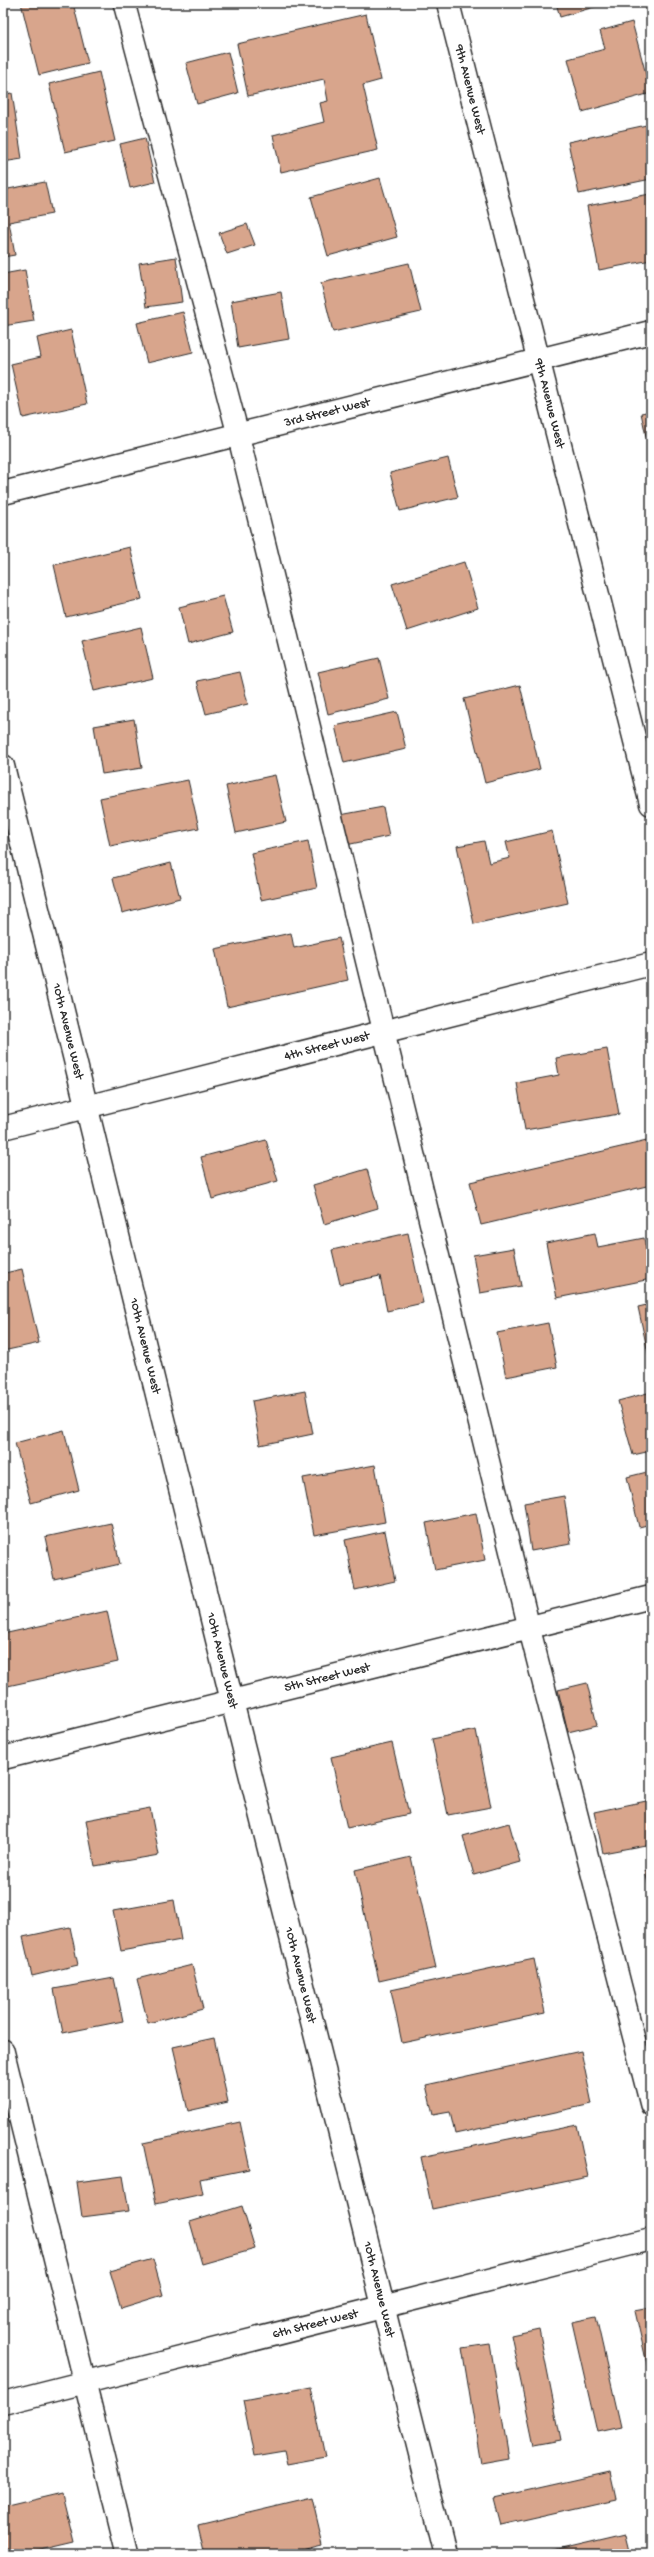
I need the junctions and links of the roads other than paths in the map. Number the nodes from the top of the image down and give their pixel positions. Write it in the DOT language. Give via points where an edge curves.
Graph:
graph roads {
  1 [pos="124,3"];
  2 [pos="448,3"];
  3 [pos="651,332"];
  4 [pos="538,360"];
  5 [pos="238,434"];
  6 [pos="3,493"];
  7 [pos="3,766"];
  8 [pos="651,804"];
  9 [pos="651,964"];
  10 [pos="385,1032"];
  11 [pos="86,1108"];
  12 [pos="3,1128"];
  13 [pos="651,1597"];
  14 [pos="529,1627"];
  15 [pos="232,1701"];
  16 [pos="3,1758"];
  17 [pos="3,2050"];
  18 [pos="9,2097"];
  19 [pos="651,2105"];
  20 [pos="651,2239"];
  21 [pos="383,2305"];
  22 [pos="84,2382"];
  23 [pos="3,2403"];
  24 [pos="127,2554"];
  25 [pos="445,2554"];
  1 -- 5 [label="lane"];
  2 -- 4 [label="street, 9th Avenue West"];
  3 -- 4 [label="street, 3rd Street West"];
  4 -- 5 [label="street, 3rd Street West"];
  4 -- 8 [label="street, 9th Avenue West"];
  5 -- 6 [label="street, 3rd Street West"];
  5 -- 10 [label="lane"];
  7 -- 11 [label="street, 10th Avenue West"];
  9 -- 10 [label="street, 4th Street West"];
  10 -- 11 [label="street, 4th Street West"];
  10 -- 14 [label="lane"];
  11 -- 12 [label="street, 4th Street West"];
  11 -- 15 [label="street, 10th Avenue West"];
  13 -- 14 [label="street, 5th Street West"];
  14 -- 15 [label="street, 5th Street West"];
  14 -- 19 [label="lane"];
  15 -- 16 [label="street, 5th Street West"];
  15 -- 21 [label="street, 10th Avenue West"];
  17 -- 18 [label="lane"];
  18 -- 22 [label="lane"];
  20 -- 21 [label="street, 6th Street West"];
  21 -- 22 [label="street, 6th Street West"];
  21 -- 25 [label="street, 10th Avenue West"];
  22 -- 23 [label="street, 6th Street West"];
  22 -- 24 [label="lane"];
}
